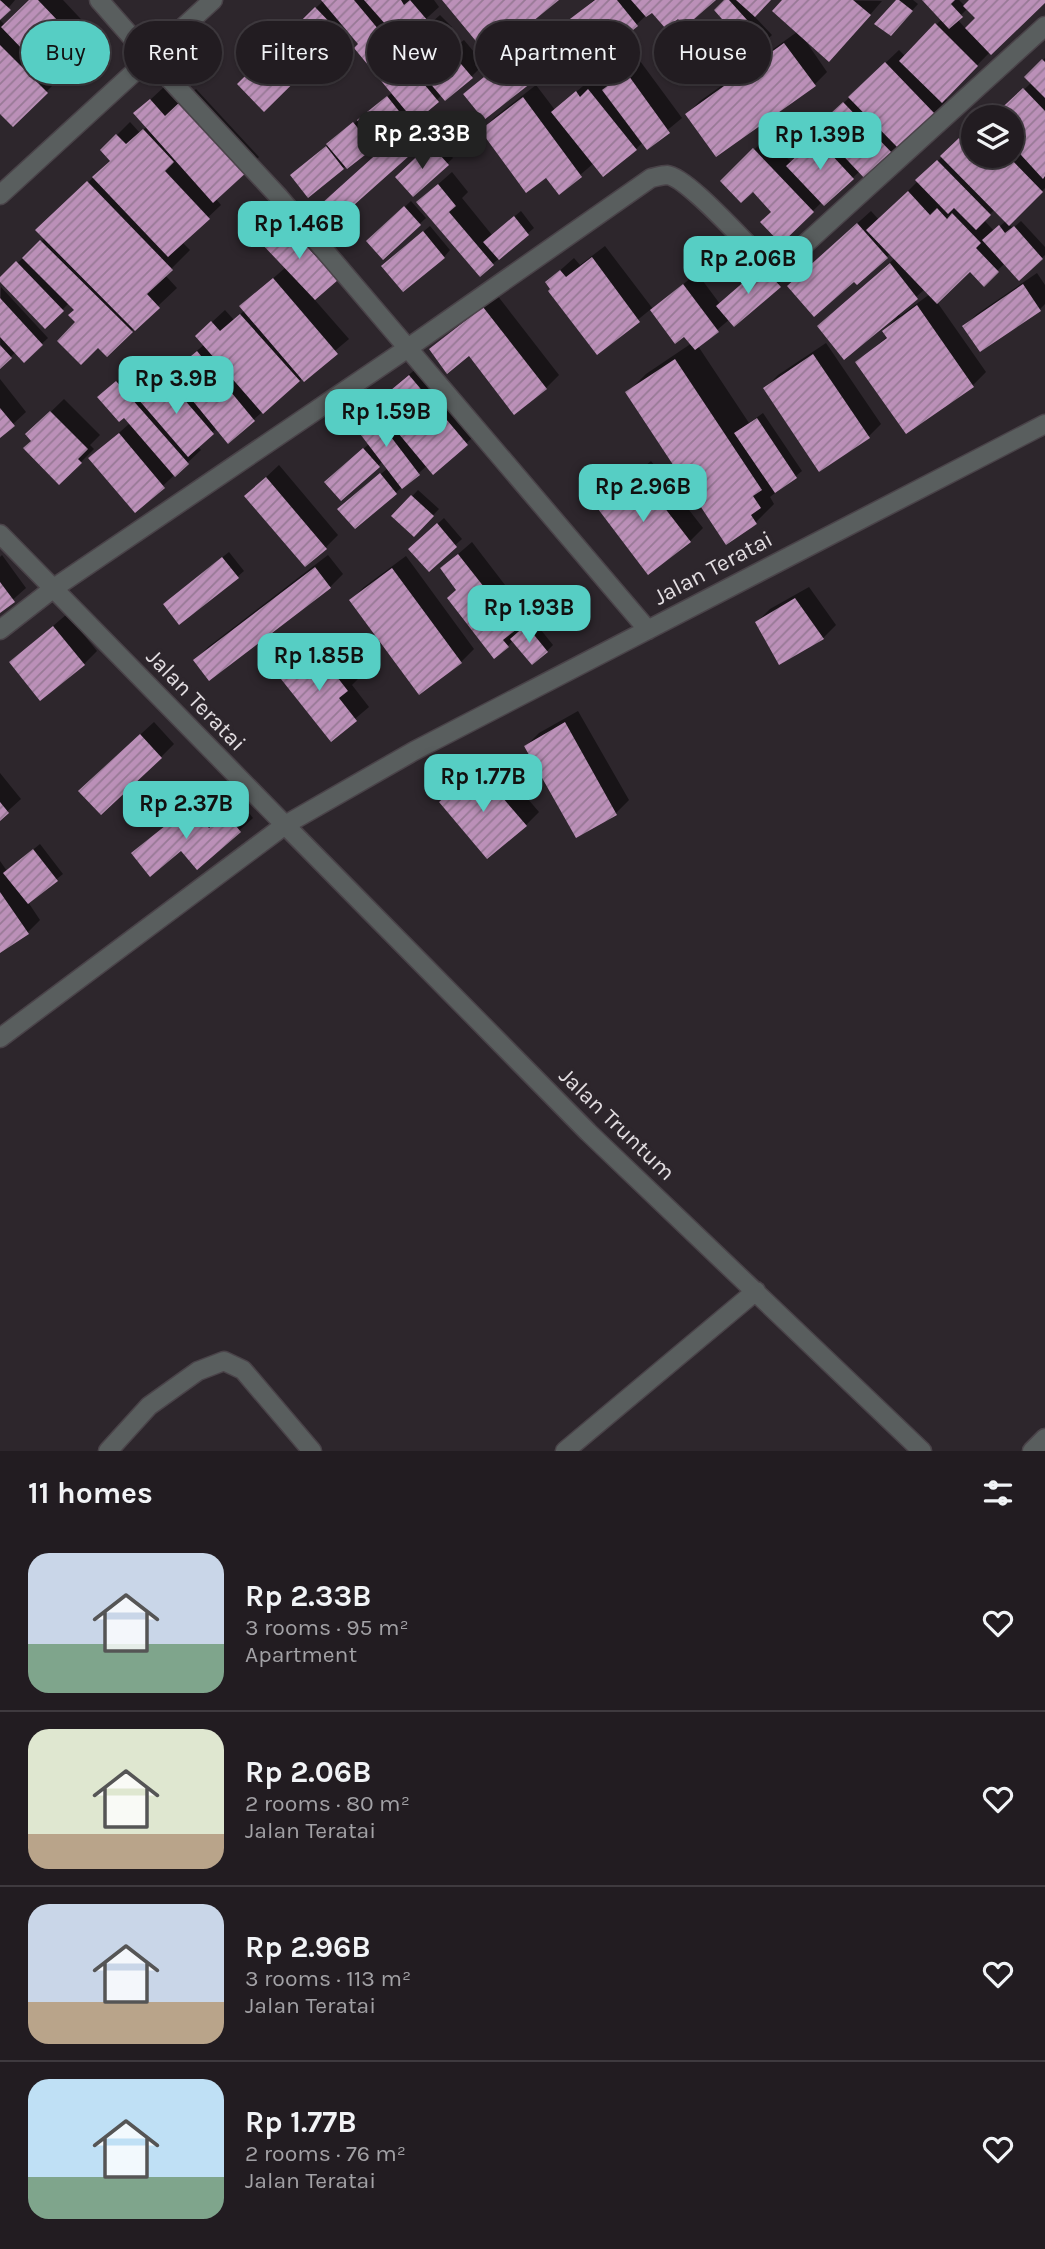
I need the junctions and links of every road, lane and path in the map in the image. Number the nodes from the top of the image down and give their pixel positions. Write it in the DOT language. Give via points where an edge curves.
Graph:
graph roads {
  1 [pos="99,0"];
  2 [pos="213,0"];
  3 [pos="190,21"];
  4 [pos="1045,26"];
  5 [pos="124,28"];
  6 [pos="124,82"];
  7 [pos="174,84"];
  8 [pos="0,195"];
  9 [pos="408,348"];
  10 [pos="1045,424"];
  11 [pos="0,534"];
  12 [pos="54,588"];
  13 [pos="0,630"];
  14 [pos="648,630"];
  15 [pos="285,825"];
  16 [pos="0,1038"];
  17 [pos="756,1291"];
  18 [pos="1045,1438"];
  19 [pos="108,1451"];
  20 [pos="312,1451"];
  21 [pos="565,1451"];
  22 [pos="922,1451"];
  23 [pos="1032,1451"];
  1 -- 5 [label="street"];
  2 -- 3 [label="street"];
  4 -- 9 [label="street" via="784,260 767,262 676,177 651,178"];
  6 -- 8 [label="street"];
  7 -- 9 [label="street" via="279,197"];
  9 -- 12 [label="street"];
  9 -- 14 [label="street"];
  10 -- 14 [label="street, Jalan Teratai"];
  11 -- 12 [label="street, Jalan Teratai"];
  12 -- 13 [label="street"];
  12 -- 15 [label="street, Jalan Teratai"];
  14 -- 15 [label="street, Jalan Teratai" via="414,751"];
  15 -- 16 [label="street"];
  15 -- 17 [label="street, Jalan Truntum" via="588,1132"];
  17 -- 21 [label="street"];
  17 -- 22 [label="street, Jalan Truntum"];
  18 -- 23 [label="street"];
  19 -- 20 [label="street" via="149,1406 198,1371 225,1361 243,1370"];
}
